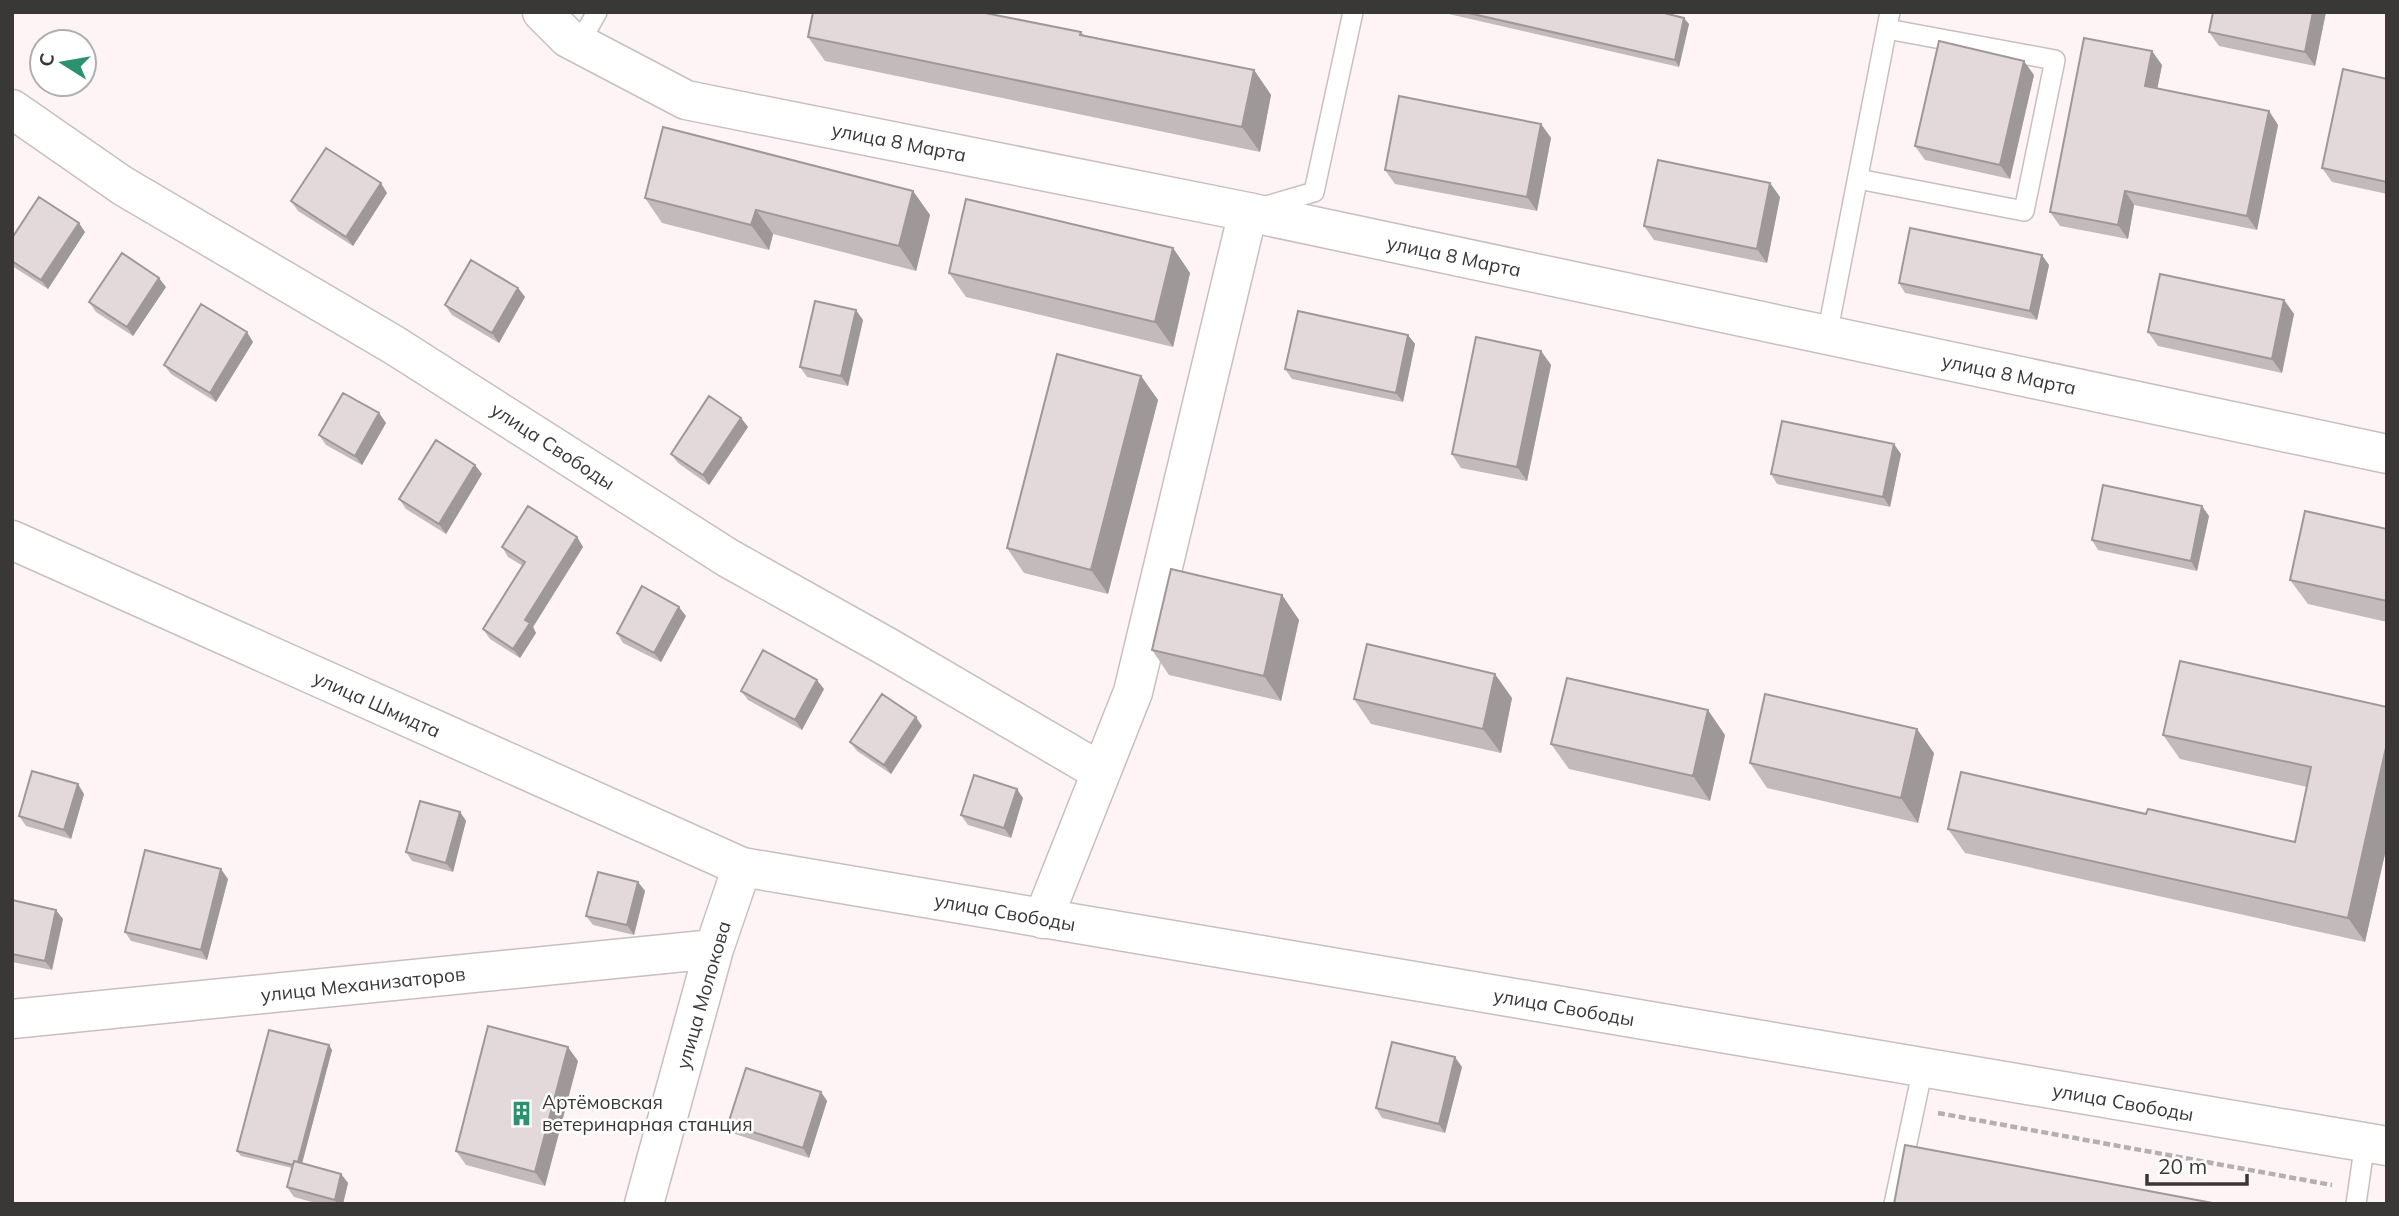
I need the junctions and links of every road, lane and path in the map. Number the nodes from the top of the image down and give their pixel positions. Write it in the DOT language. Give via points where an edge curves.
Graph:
graph roads {
  1 [pos="542,12"];
  2 [pos="1353,12"];
  3 [pos="1888,21"];
  4 [pos="588,28"];
  5 [pos="12,109"];
  6 [pos="1858,179"];
  7 [pos="1248,212"];
  8 [pos="1827,335"];
  9 [pos="2387,454"];
  10 [pos="12,540"];
  11 [pos="1101,772"];
  12 [pos="742,867"];
  13 [pos="1043,919"];
  14 [pos="714,949"];
  15 [pos="12,1019"];
  16 [pos="1923,1068"];
  17 [pos="1913,1109"];
  18 [pos="2376,1144"];
  19 [pos="2357,1197"];
  20 [pos="643,1204"];
  21 [pos="1894,1204"];
  1 -- 4 [label="street, улица 8 Марта" via="568,38"];
  2 -- 7 [label="lane" via="1314,192"];
  3 -- 6 [label="lane"];
  3 -- 6 [label="lane" via="2055,60 2024,211"];
  4 -- 7 [label="street, улица 8 Марта" via="686,100"];
  5 -- 11 [label="street, улица Свободы" via="122,186 394,345 728,558"];
  6 -- 8 [label="lane"];
  7 -- 8 [label="street, улица 8 Марта"];
  7 -- 11 [label="street" via="1133,692"];
  8 -- 9 [label="street, улица 8 Марта"];
  10 -- 12 [label="street, улица Шмидта"];
  11 -- 13 [label="street"];
  12 -- 13 [label="street, улица Свободы"];
  12 -- 14 [label="street, улица Молокова"];
  13 -- 16 [label="street, улица Свободы"];
  14 -- 15 [label="street, улица Механизаторов"];
  14 -- 20 [label="street, улица Молокова"];
  16 -- 17 [label="lane"];
  16 -- 18 [label="street, улица Свободы"];
  17 -- 19 [label="path"];
  17 -- 21 [label="lane"];
  18 -- 19 [label="lane"];
}
